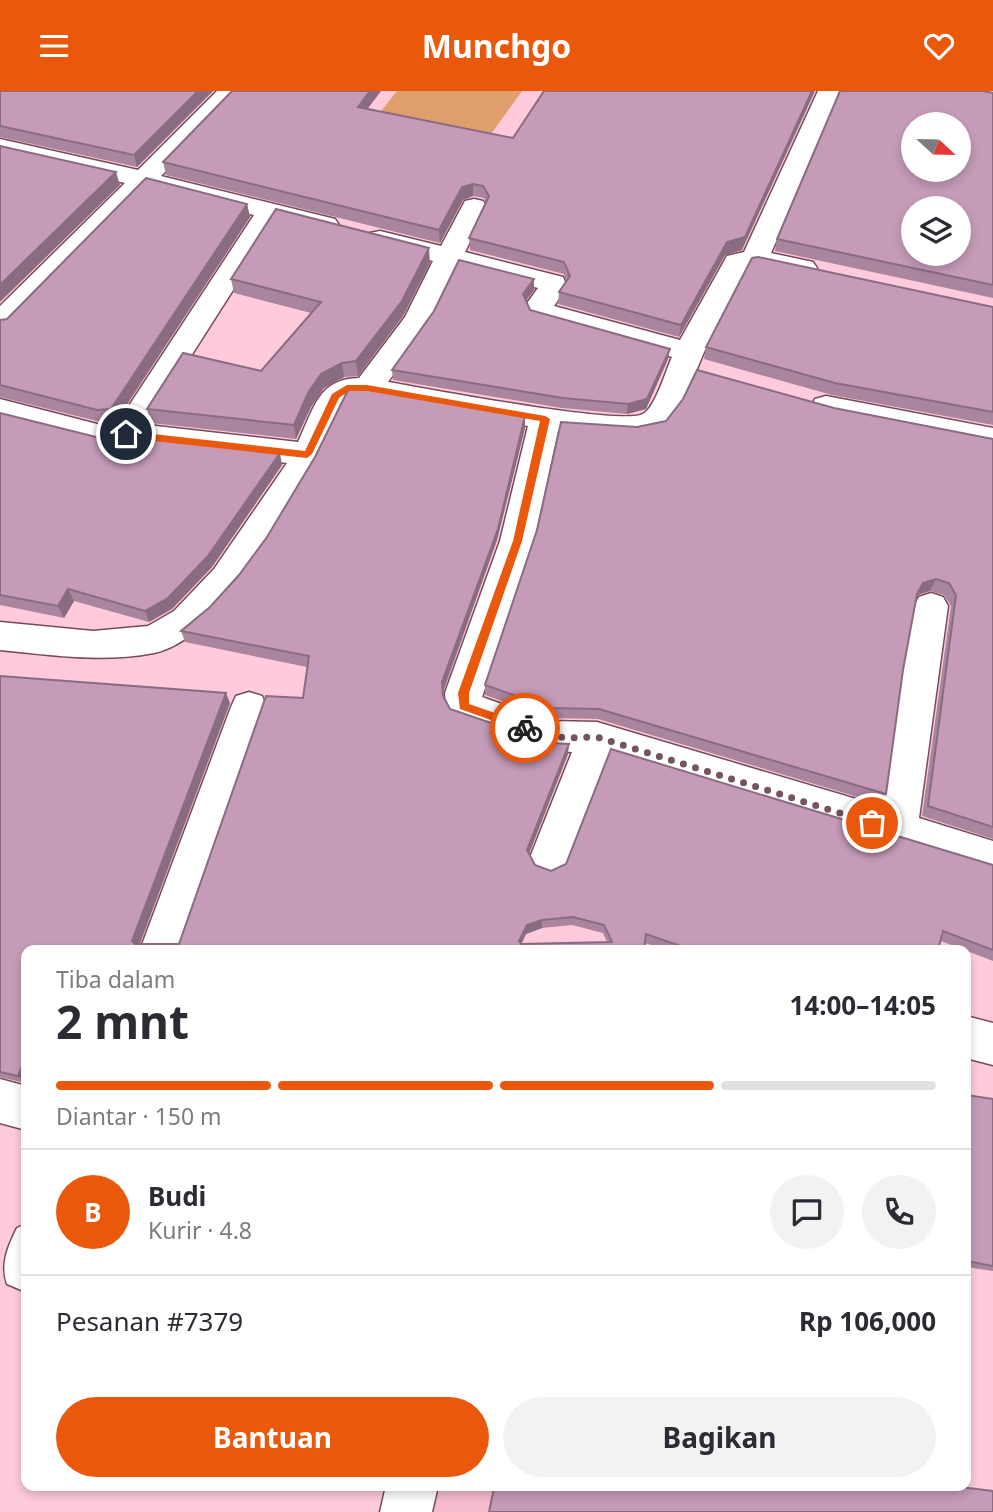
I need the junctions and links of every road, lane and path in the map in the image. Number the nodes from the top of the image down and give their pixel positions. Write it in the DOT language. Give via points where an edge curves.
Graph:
graph roads {
  1 [pos="231,91"];
  2 [pos="830,91"];
  3 [pos="0,147"];
  4 [pos="144,179"];
  5 [pos="474,207"];
  6 [pos="270,211"];
  7 [pos="451,256"];
  8 [pos="755,258"];
  9 [pos="834,275"];
  10 [pos="0,323"];
  11 [pos="693,364"];
  12 [pos="367,388"];
  13 [pos="794,397"];
  14 [pos="0,410"];
  15 [pos="545,419"];
  16 [pos="126,434"];
  17 [pos="993,439"];
  18 [pos="307,454"];
  19 [pos="931,606"];
  20 [pos="0,636"];
  21 [pos="249,707"];
  22 [pos="597,737"];
  23 [pos="897,830"];
  24 [pos="993,858"];
  25 [pos="549,860"];
  26 [pos="163,945"];
  27 [pos="971,1038"];
  28 [pos="993,1044"];
  29 [pos="0,1101"];
  30 [pos="21,1107"];
  31 [pos="21,1250"];
  32 [pos="21,1277"];
  33 [pos="411,1491"];
  34 [pos="406,1512"];
  1 -- 4 [label="street"];
  2 -- 8 [label="street"];
  3 -- 4 [label="street"];
  4 -- 6 [label="street"];
  4 -- 10 [label="street"];
  5 -- 7 [label="street"];
  6 -- 7 [label="street"];
  6 -- 16 [label="street"];
  7 -- 11 [label="street" via="553,283 540,311"];
  7 -- 12 [label="street" via="418,320"];
  8 -- 9 [label="street"];
  8 -- 11 [label="street" via="737,263"];
  11 -- 15 [label="street" via="651,425 636,428"];
  12 -- 15 [label="street"];
  12 -- 18 [label="street" via="347,388 335,396"];
  13 -- 17 [label="street"];
  14 -- 16 [label="street" via="101,436"];
  15 -- 22 [label="street" via="517,541 463,693 464,706 550,736"];
  16 -- 18 [label="street"];
  18 -- 20 [label="street" via="226,578 186,621 155,639 93,645"];
  19 -- 23 [label="street"];
  21 -- 26 [label="street"];
  22 -- 23 [label="street"];
  22 -- 25 [label="street"];
  23 -- 24 [label="street"];
  27 -- 28 [label="street"];
  29 -- 30 [label="street"];
  31 -- 32 [label="lane" via="15,1265 16,1275"];
  33 -- 34 [label="street"];
}
